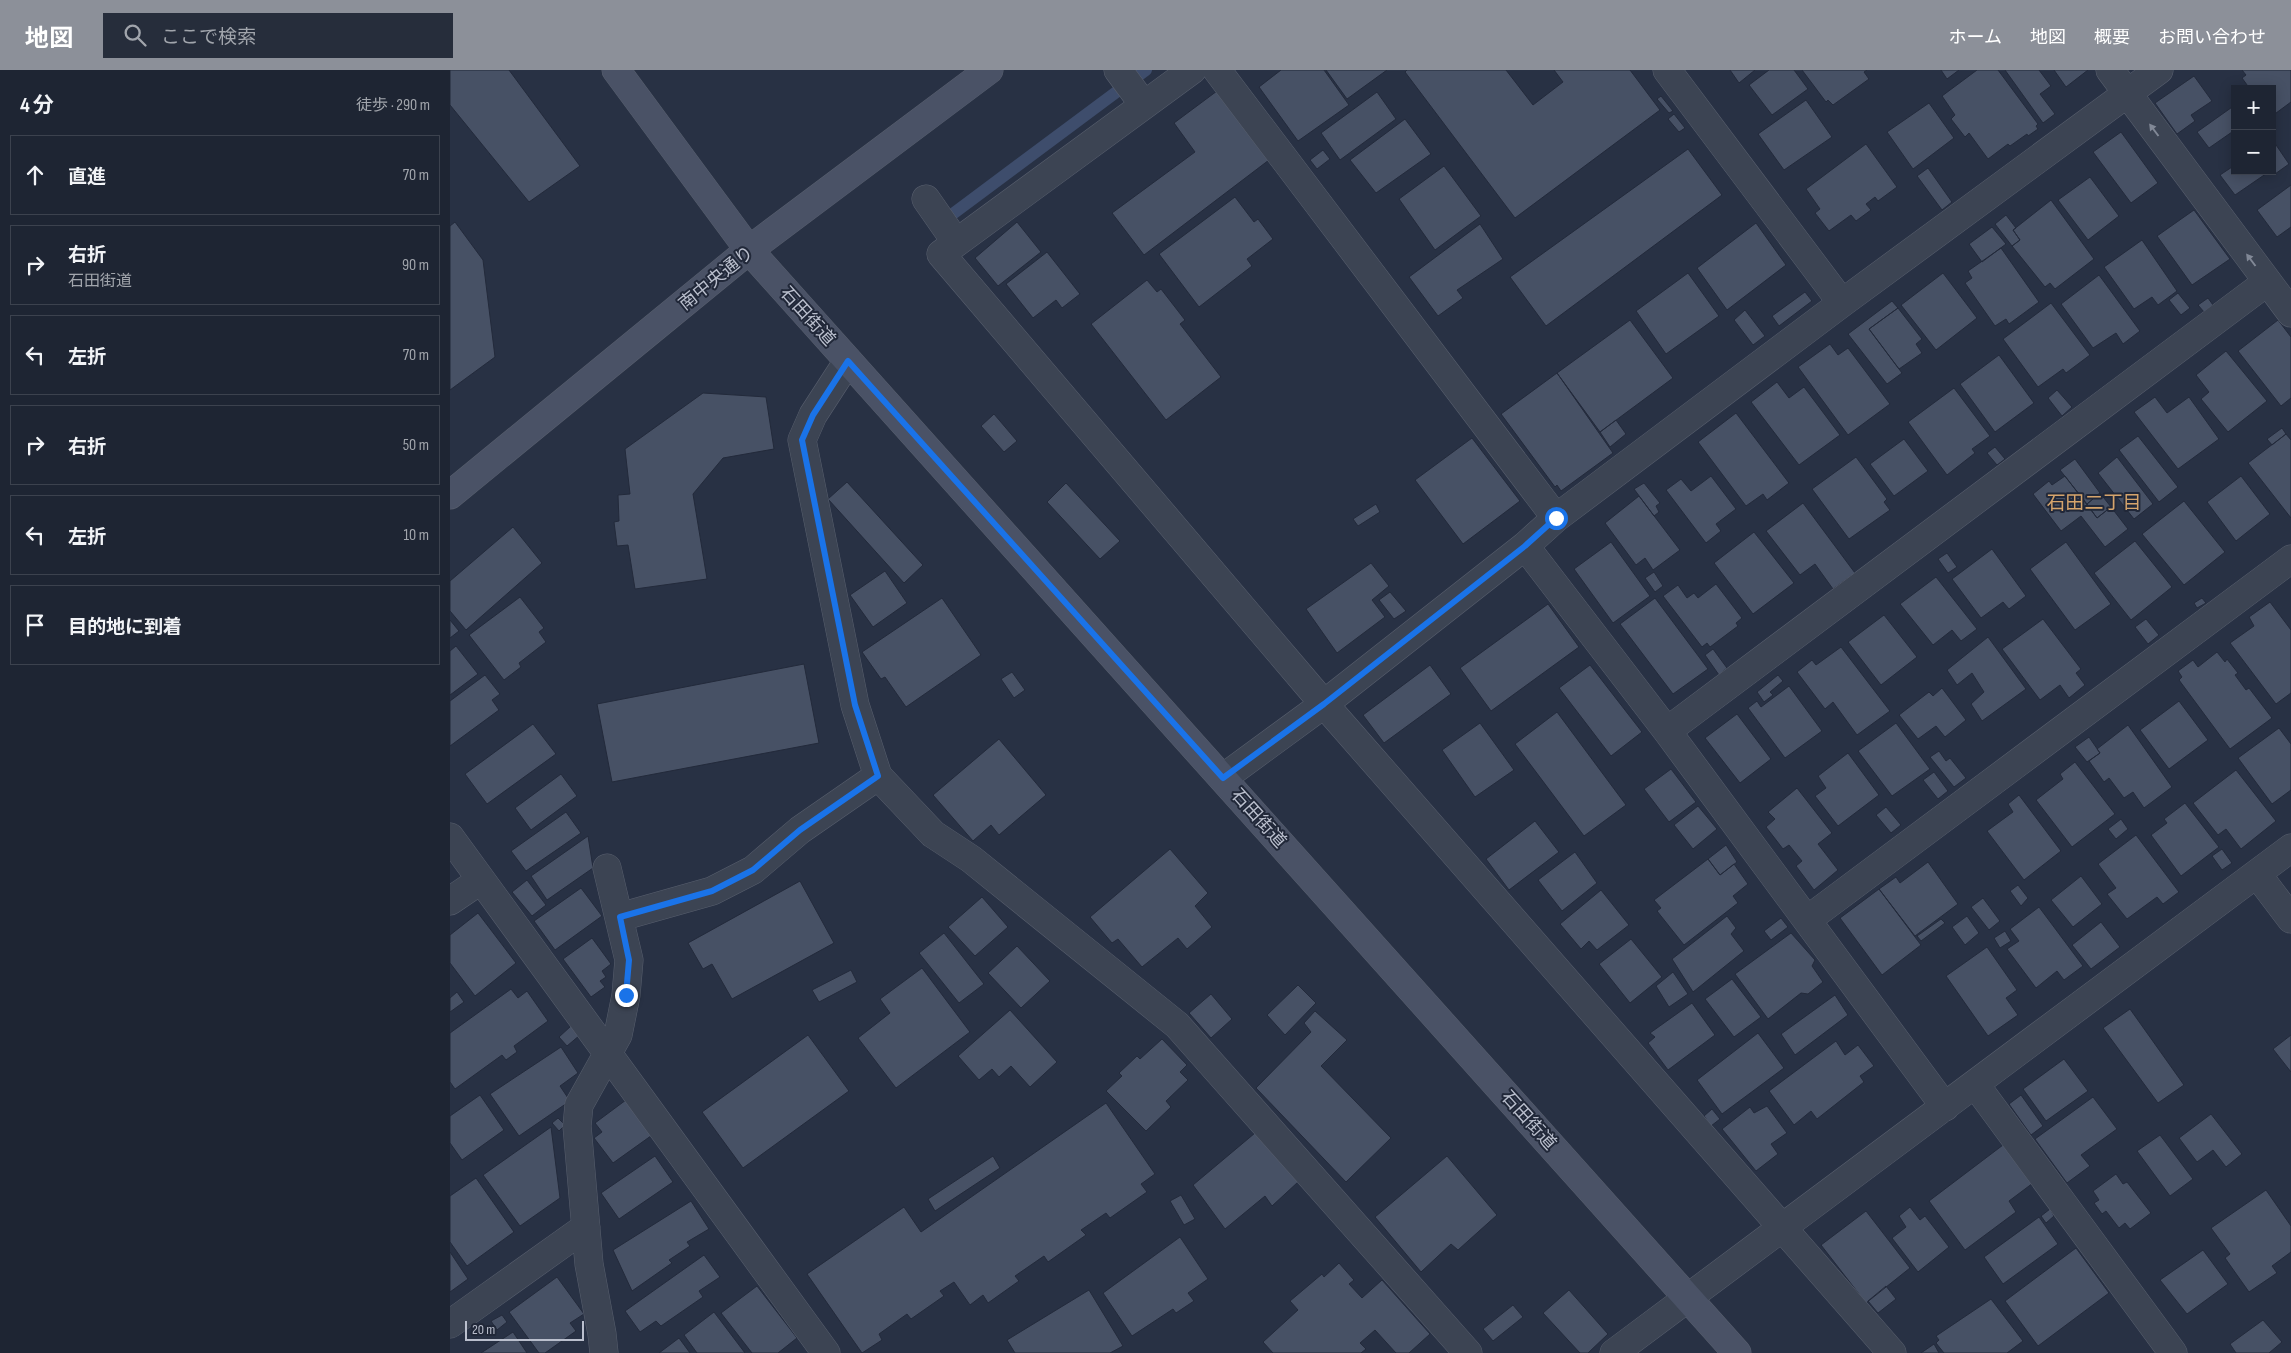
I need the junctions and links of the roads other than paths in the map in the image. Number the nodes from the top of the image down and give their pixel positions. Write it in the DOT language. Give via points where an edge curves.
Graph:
graph roads {
  1 [pos="616,70"];
  2 [pos="989,70"];
  3 [pos="1118,70"];
  4 [pos="1192,70"];
  5 [pos="1217,70"];
  6 [pos="1667,70"];
  7 [pos="2110,70"];
  8 [pos="2159,70"];
  9 [pos="2127,93"];
  10 [pos="1144,105"];
  11 [pos="926,199"];
  12 [pos="956,242"];
  13 [pos="749,250"];
  14 [pos="2267,282"];
  15 [pos="1842,303"];
  16 [pos="2291,313"];
  17 [pos="848,361"];
  18 [pos="450,495"];
  19 [pos="1556,518"];
  20 [pos="1525,546"];
  21 [pos="2291,559"];
  22 [pos="1324,704"];
  23 [pos="1667,731"];
  24 [pos="878,776"];
  25 [pos="1223,778"];
  26 [pos="450,837"];
  27 [pos="2291,848"];
  28 [pos="607,868"];
  29 [pos="2257,874"];
  30 [pos="481,880"];
  31 [pos="450,901"];
  32 [pos="620,917"];
  33 [pos="2291,919"];
  34 [pos="1807,920"];
  35 [pos="607,1053"];
  36 [pos="1975,1084"];
  37 [pos="1945,1107"];
  38 [pos="586,1226"];
  39 [pos="1782,1228"];
  40 [pos="1688,1297"];
  41 [pos="450,1324"];
  42 [pos="604,1353"];
  43 [pos="826,1353"];
  44 [pos="1468,1353"];
  45 [pos="1614,1353"];
  46 [pos="1737,1353"];
  47 [pos="1892,1353"];
  48 [pos="2173,1353"];
  1 -- 13 [label="street, 石田街道"];
  2 -- 13 [label="street, 南中央通り"];
  3 -- 10 [label="street"];
  4 -- 10 [label="street"];
  5 -- 19 [label="street"];
  6 -- 15 [label="street"];
  7 -- 9 [label="street"];
  8 -- 9 [label="street"];
  14 -- 9 [label="street, one-way"];
  9 -- 15 [label="street"];
  10 -- 12 [label="street"];
  11 -- 12 [label="street"];
  12 -- 22 [label="street" via="941,254"];
  13 -- 17 [label="street, 石田街道"];
  13 -- 18 [label="street, 南中央通り"];
  14 -- 16 [label="street"];
  14 -- 23 [label="street"];
  15 -- 19 [label="street"];
  17 -- 24 [label="street" via="813,415 802,440 855,705"];
  17 -- 25 [label="street, 石田街道"];
  19 -- 20 [label="street"];
  20 -- 22 [label="street"];
  20 -- 23 [label="street"];
  21 -- 34 [label="street"];
  22 -- 25 [label="street"];
  22 -- 39 [label="street"];
  23 -- 34 [label="street"];
  24 -- 32 [label="street" via="800,830 753,870 712,891"];
  24 -- 44 [label="street" via="933,834 971,858 1177,1025"];
  25 -- 40 [label="street, 石田街道"];
  26 -- 30 [label="street"];
  27 -- 29 [label="street"];
  28 -- 32 [label="street"];
  29 -- 33 [label="street"];
  29 -- 36 [label="street"];
  30 -- 31 [label="street"];
  30 -- 35 [label="street"];
  32 -- 35 [label="street" via="629,960 626,995 618,1035"];
  34 -- 37 [label="street"];
  35 -- 38 [label="street" via="579,1105 577,1126"];
  35 -- 43 [label="street"];
  36 -- 37 [label="street"];
  36 -- 48 [label="street"];
  37 -- 39 [label="street"];
  38 -- 41 [label="street"];
  38 -- 42 [label="street"];
  39 -- 40 [label="street"];
  39 -- 47 [label="street"];
  40 -- 45 [label="street"];
  40 -- 46 [label="street, 石田街道"];
}
